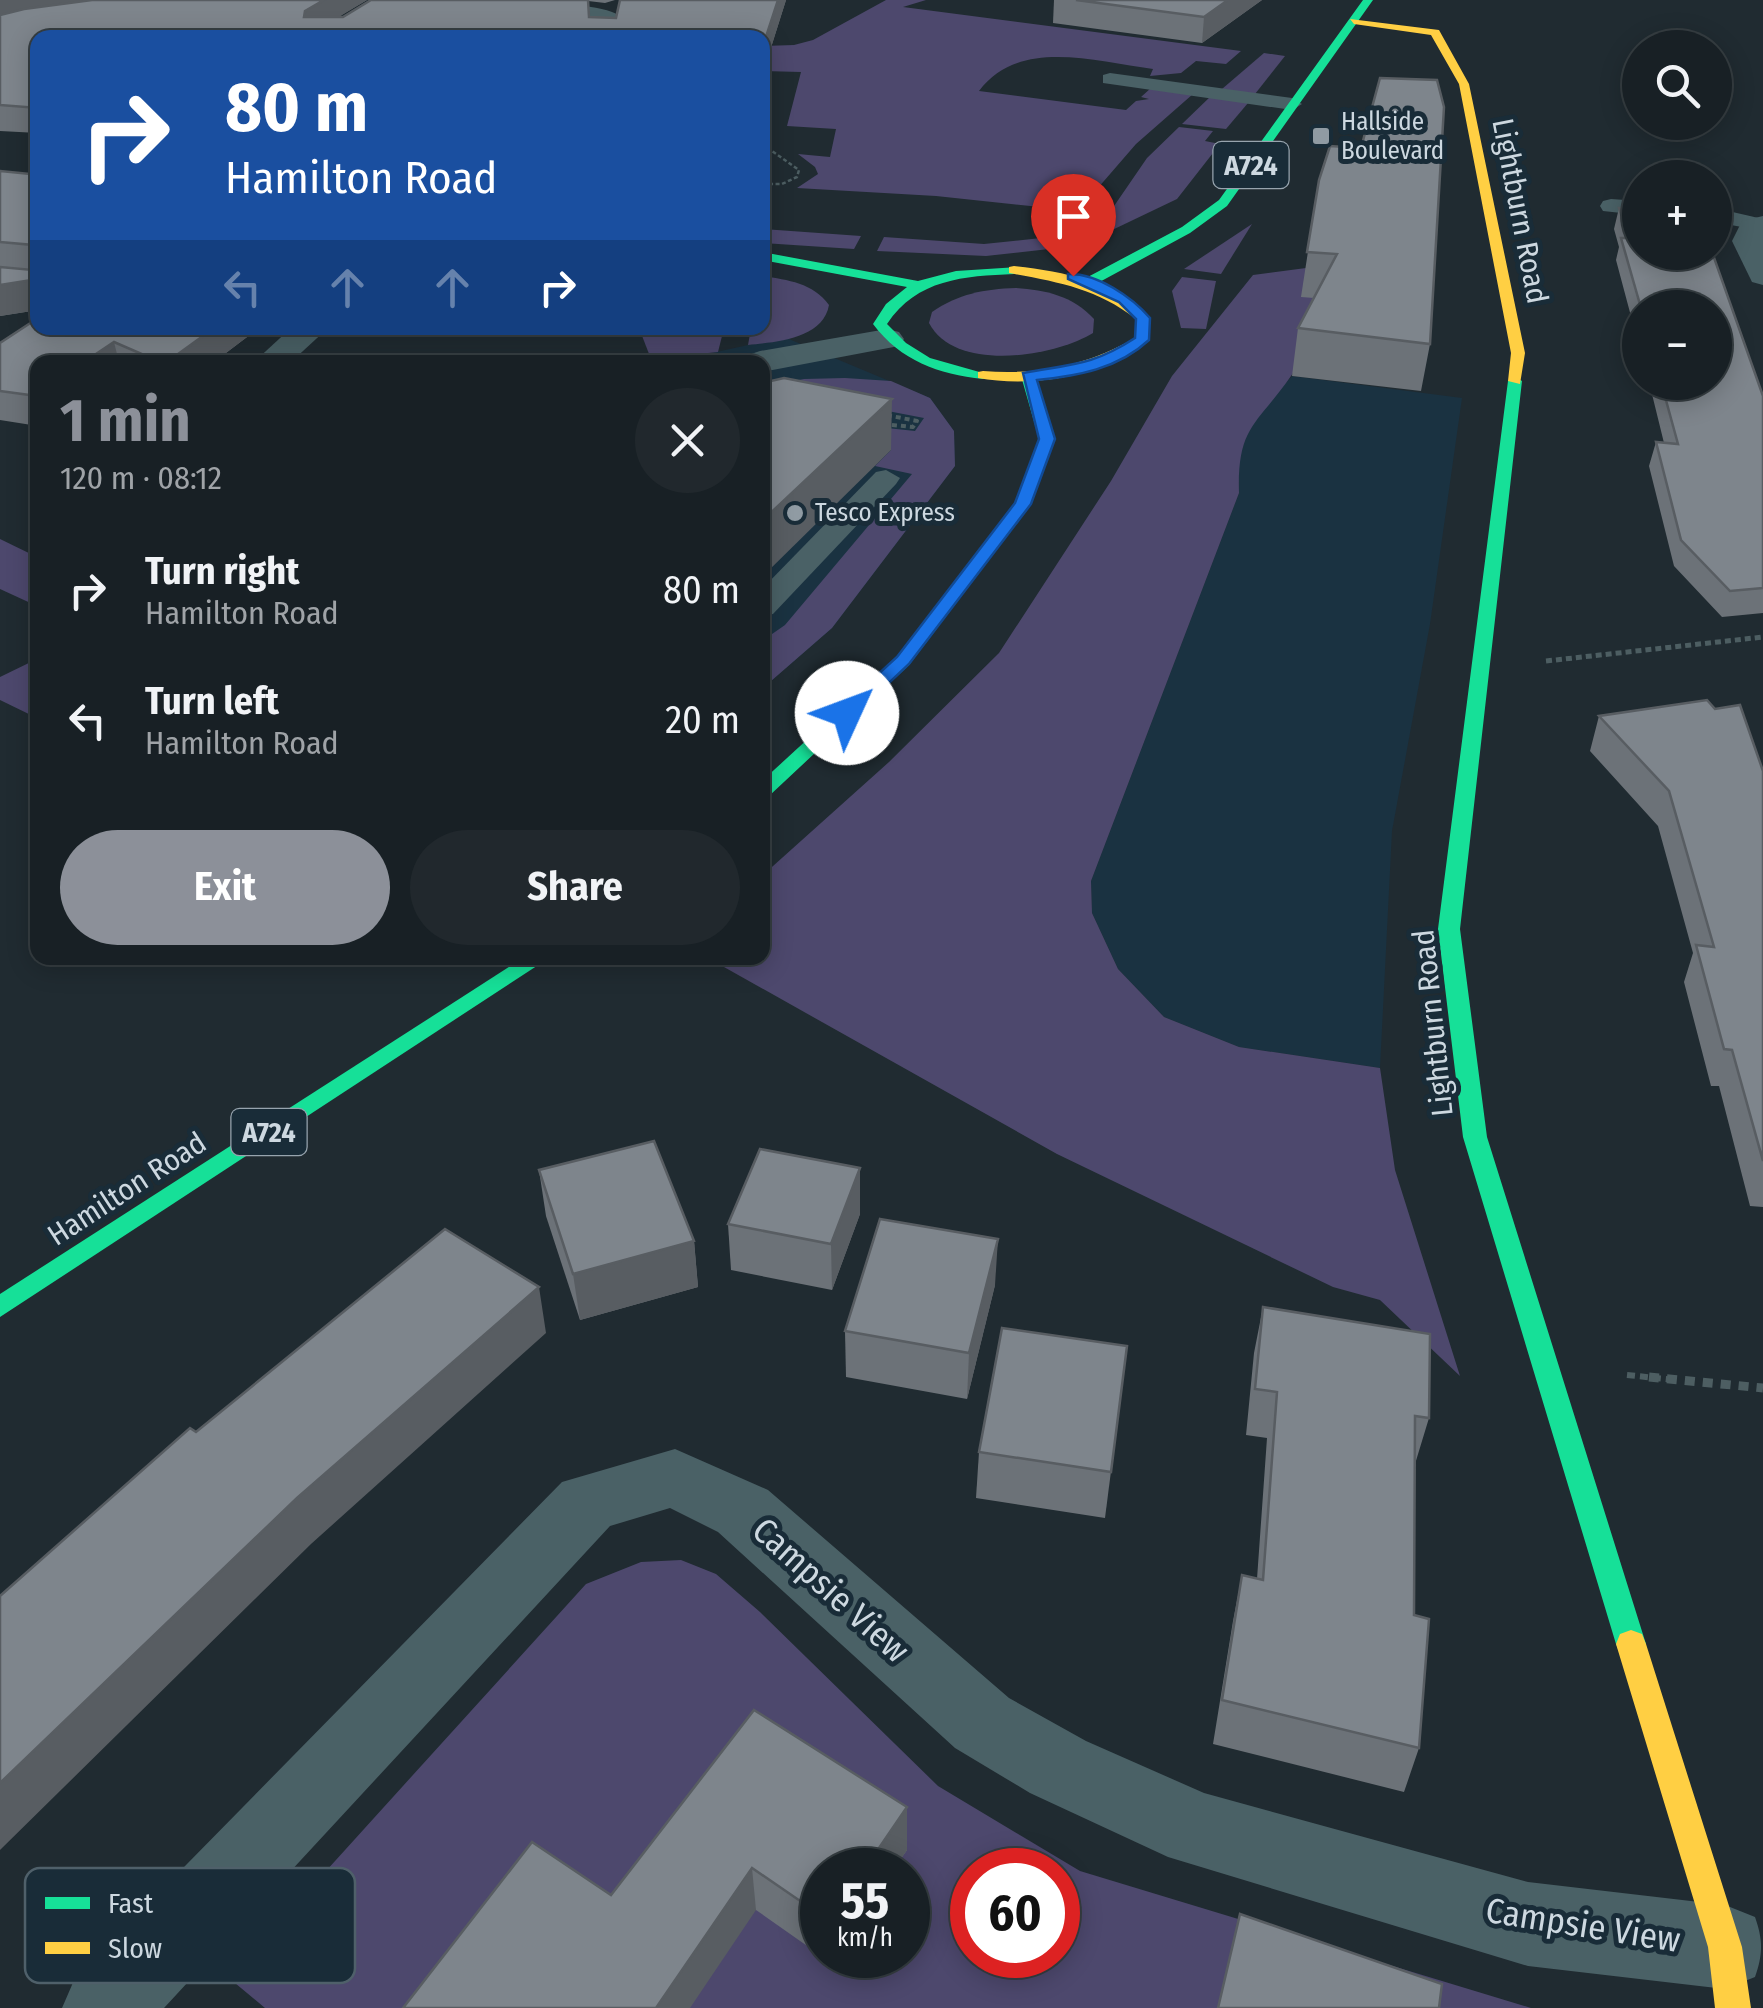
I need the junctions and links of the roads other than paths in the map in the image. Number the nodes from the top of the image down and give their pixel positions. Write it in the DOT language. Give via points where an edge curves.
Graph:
graph roads {
  1 [pos="458,0"];
  2 [pos="1368,0"];
  3 [pos="633,7"];
  4 [pos="1354,21"];
  5 [pos="606,26"];
  6 [pos="1110,79"];
  7 [pos="1292,104"];
  8 [pos="1611,206"];
  9 [pos="1622,207"];
  10 [pos="1732,219"];
  11 [pos="1762,225"];
  12 [pos="770,258"];
  13 [pos="1763,279"];
  14 [pos="1090,282"];
  15 [pos="916,285"];
  16 [pos="1763,310"];
  17 [pos="303,335"];
  18 [pos="887,339"];
  19 [pos="279,355"];
  20 [pos="770,360"];
  21 [pos="1028,376"];
  22 [pos="886,478"];
  23 [pos="770,599"];
  24 [pos="770,785"];
  25 [pos="527,965"];
  26 [pos="0,1307"];
  27 [pos="239,1868"];
  28 [pos="1729,1977"];
  29 [pos="129,1983"];
  30 [pos="105,2008"];
  1 -- 5 [label="street" via="535,3"];
  2 -- 4 [label="main road, A724"];
  3 -- 5 [label="street"];
  4 -- 7 [label="main road, A724"];
  4 -- 28 [label="main road, Lightburn Road" via="1438,36 1464,84 1518,354 1449,929 1476,1137"];
  6 -- 7 [label="lane"];
  7 -- 14 [label="main road, A724" via="1223,203"];
  8 -- 9 [label="lane"];
  10 -- 11 [label="lane"];
  11 -- 13 [label="street" via="1748,241"];
  12 -- 15 [label="main road"];
  13 -- 16 [label="street"];
  14 -- 15 [label="main road" via="1014,270"];
  14 -- 21 [label="main road" via="1124,299 1143,318 1142,340 1074,372"];
  15 -- 18 [label="main road" via="886,305 880,324"];
  17 -- 19 [label="street"];
  18 -- 20 [label="street"];
  18 -- 21 [label="main road" via="908,356 944,368"];
  21 -- 24 [label="main road" via="1047,439 1023,504 903,660"];
  22 -- 23 [label="lane"];
  25 -- 26 [label="main road, Hamilton Road / A724"];
  27 -- 28 [label="street, Campsie View" via="587,1503 674,1478 743,1510 982,1723 1058,1767 1197,1830"];
  29 -- 30 [label="street, Campsie View"];
}
